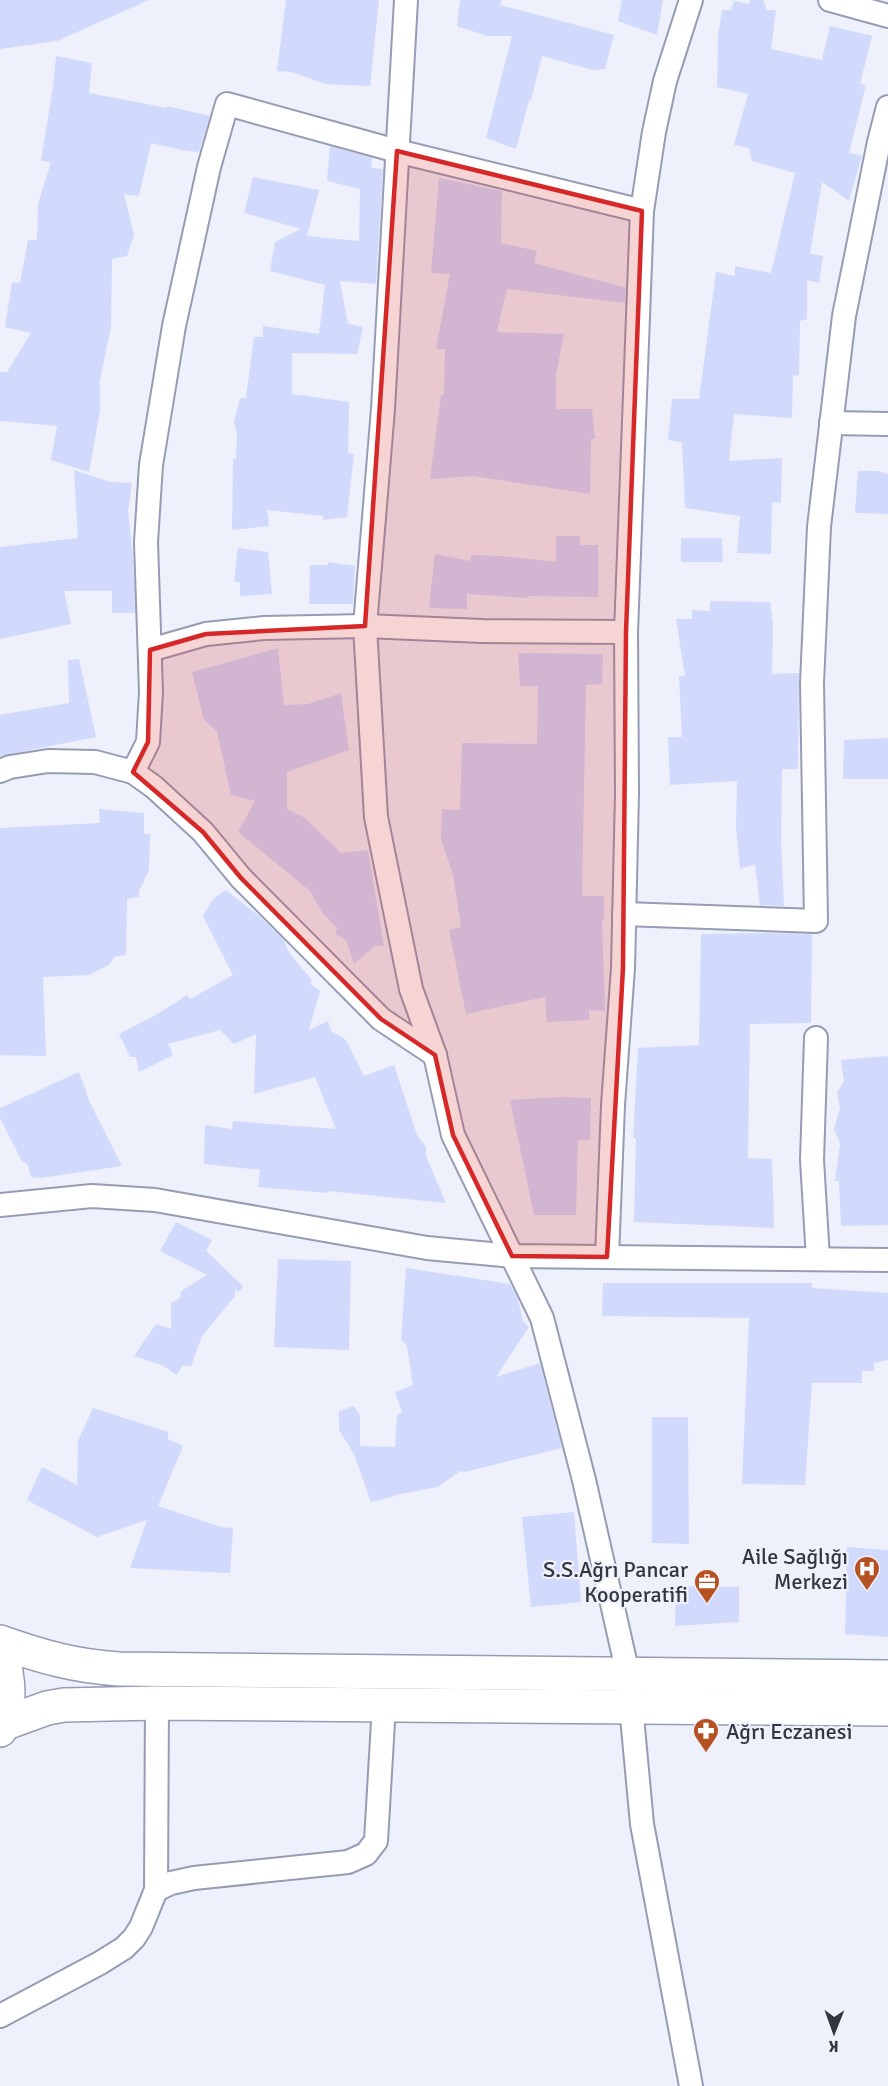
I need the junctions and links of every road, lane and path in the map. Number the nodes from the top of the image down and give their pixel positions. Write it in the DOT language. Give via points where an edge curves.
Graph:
graph roads {
  1 [pos="406,0"];
  2 [pos="691,0"];
  3 [pos="830,0"];
  4 [pos="888,16"];
  5 [pos="888,107"];
  6 [pos="397,151"];
  7 [pos="642,211"];
  8 [pos="831,423"];
  9 [pos="888,424"];
  10 [pos="365,626"];
  11 [pos="626,632"];
  12 [pos="150,650"];
  13 [pos="0,771"];
  14 [pos="133,772"];
  15 [pos="624,914"];
  16 [pos="816,1038"];
  17 [pos="435,1055"];
  18 [pos="0,1205"];
  19 [pos="512,1256"];
  20 [pos="607,1257"];
  21 [pos="819,1259"];
  22 [pos="888,1260"];
  23 [pos="0,1642"];
  24 [pos="0,1647"];
  25 [pos="628,1674"];
  26 [pos="888,1677"];
  27 [pos="157,1703"];
  28 [pos="384,1705"];
  29 [pos="631,1706"];
  30 [pos="888,1709"];
  31 [pos="2,1727"];
  32 [pos="156,1890"];
  33 [pos="0,2016"];
  34 [pos="691,2086"];
  1 -- 6 [label="street"];
  2 -- 7 [label="street" via="665,81"];
  3 -- 4 [label="street"];
  5 -- 8 [label="street" via="844,316"];
  6 -- 7 [label="street"];
  6 -- 10 [label="street" via="383,409"];
  6 -- 12 [label="street" via="227,104 174,326 151,465 146,542"];
  7 -- 11 [label="street"];
  8 -- 9 [label="street"];
  8 -- 15 [label="street" via="819,527 812,683 816,921"];
  10 -- 11 [label="street"];
  10 -- 12 [label="street" via="264,628 206,634"];
  10 -- 17 [label="street" via="376,817 411,989"];
  11 -- 15 [label="street"];
  12 -- 14 [label="street" via="148,742"];
  13 -- 14 [label="street" via="48,761 94,762"];
  14 -- 17 [label="street" via="154,786 203,832 241,878 381,1019"];
  15 -- 20 [label="street"];
  16 -- 21 [label="street" via="812,1161"];
  17 -- 19 [label="street" via="453,1135"];
  18 -- 19 [label="street" via="92,1196 155,1200 427,1248"];
  19 -- 20 [label="street"];
  19 -- 25 [label="street" via="542,1318"];
  20 -- 21 [label="street"];
  21 -- 22 [label="street"];
  23 -- 25 [label="main road" via="49,1659 119,1670"];
  24 -- 31 [label="main road" via="7,1667 9,1693"];
  25 -- 26 [label="main road"];
  25 -- 29 [label="street"];
  27 -- 28 [label="main road"];
  27 -- 31 [label="main road" via="64,1705"];
  27 -- 32 [label="street"];
  28 -- 29 [label="main road"];
  28 -- 32 [label="street" via="376,1841 366,1854 348,1862 194,1878"];
  29 -- 30 [label="main road"];
  29 -- 34 [label="street" via="642,1824"];
  32 -- 33 [label="street" via="141,1927 124,1948"];
}
